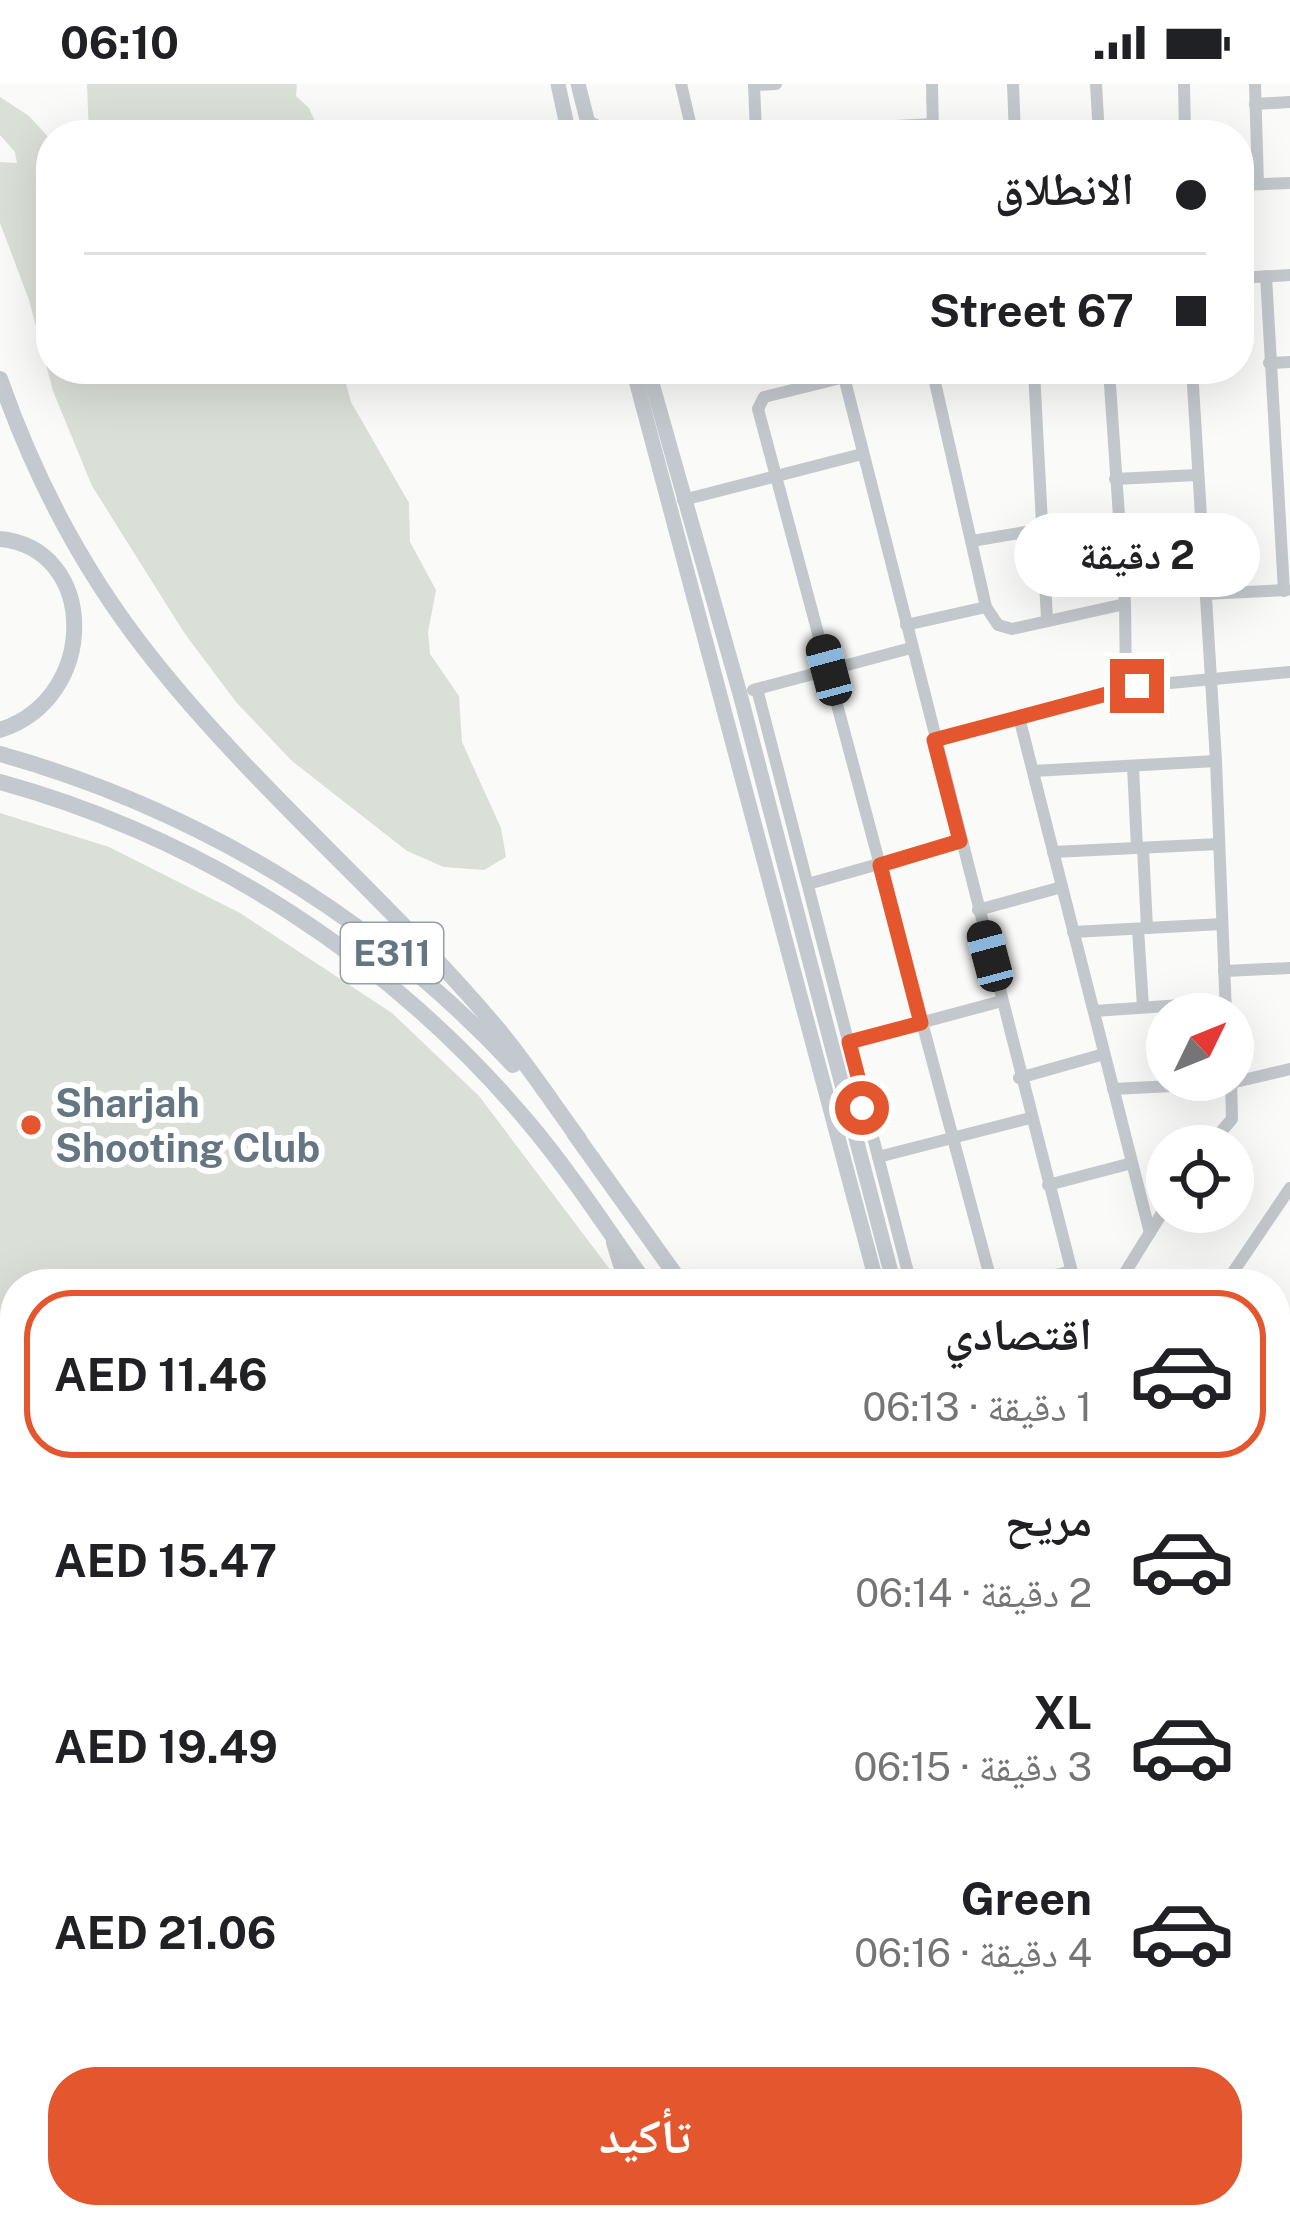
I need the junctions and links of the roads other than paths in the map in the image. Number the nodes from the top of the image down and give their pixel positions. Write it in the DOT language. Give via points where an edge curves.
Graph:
graph roads {
  1 [pos="558,84"];
  2 [pos="578,84"];
  3 [pos="681,84"];
  4 [pos="776,84"];
  5 [pos="932,84"];
  6 [pos="949,84"];
  7 [pos="1013,84"];
  8 [pos="1096,84"];
  9 [pos="1184,84"];
  10 [pos="1255,84"];
  11 [pos="754,85"];
  12 [pos="1290,102"];
  13 [pos="1255,104"];
  14 [pos="566,120"];
  15 [pos="588,120"];
  16 [pos="689,120"];
  17 [pos="755,120"];
  18 [pos="933,120"];
  19 [pos="1014,120"];
  20 [pos="1098,120"];
  21 [pos="1185,120"];
  22 [pos="1290,183"];
  23 [pos="1254,184"];
  24 [pos="1258,184"];
  25 [pos="1290,275"];
  26 [pos="1265,276"];
  27 [pos="1254,277"];
  28 [pos="1290,362"];
  29 [pos="1269,363"];
  30 [pos="0,379"];
  31 [pos="637,384"];
  32 [pos="652,384"];
  33 [pos="809,384"];
  34 [pos="846,384"];
  35 [pos="936,384"];
  36 [pos="1035,384"];
  37 [pos="1107,384"];
  38 [pos="1193,384"];
  39 [pos="1290,441"];
  40 [pos="1274,442"];
  41 [pos="862,454"];
  42 [pos="1197,475"];
  43 [pos="775,476"];
  44 [pos="1115,479"];
  45 [pos="683,500"];
  46 [pos="1285,519"];
  47 [pos="1043,529"];
  48 [pos="0,539"];
  49 [pos="972,541"];
  50 [pos="1287,591"];
  51 [pos="1204,594"];
  52 [pos="1125,604"];
  53 [pos="986,607"];
  54 [pos="1047,619"];
  55 [pos="906,625"];
  56 [pos="911,648"];
  57 [pos="829,670"];
  58 [pos="1290,672"];
  59 [pos="1210,677"];
  60 [pos="1126,687"];
  61 [pos="758,689"];
  62 [pos="740,694"];
  63 [pos="1019,717"];
  64 [pos="0,730"];
  65 [pos="934,740"];
  66 [pos="0,754"];
  67 [pos="1216,761"];
  68 [pos="1133,767"];
  69 [pos="1033,771"];
  70 [pos="0,782"];
  71 [pos="0,792"];
  72 [pos="58,800"];
  73 [pos="960,841"];
  74 [pos="1219,844"];
  75 [pos="1140,848"];
  76 [pos="1053,852"];
  77 [pos="880,865"];
  78 [pos="808,884"];
  79 [pos="1062,887"];
  80 [pos="978,910"];
  81 [pos="1222,924"];
  82 [pos="1142,929"];
  83 [pos="1072,932"];
  84 [pos="1290,968"];
  85 [pos="1224,970"];
  86 [pos="1225,993"];
  87 [pos="1002,1001"];
  88 [pos="1143,1007"];
  89 [pos="1146,1007"];
  90 [pos="1094,1011"];
  91 [pos="921,1023"];
  92 [pos="849,1042"];
  93 [pos="1104,1054"];
  94 [pos="1290,1069"];
  95 [pos="1254,1076"];
  96 [pos="1019,1078"];
  97 [pos="1146,1087"];
  98 [pos="1113,1089"];
  99 [pos="864,1102"];
  100 [pos="847,1106"];
  101 [pos="1030,1118"];
  102 [pos="579,1138"];
  103 [pos="951,1138"];
  104 [pos="878,1157"];
  105 [pos="1132,1163"];
  106 [pos="1048,1185"];
  107 [pos="1290,1188"];
  108 [pos="1146,1217"];
  109 [pos="608,1230"];
  110 [pos="1150,1233"];
  111 [pos="620,1269"];
  112 [pos="635,1269"];
  113 [pos="671,1269"];
  114 [pos="873,1269"];
  115 [pos="890,1269"];
  116 [pos="907,1269"];
  117 [pos="988,1269"];
  118 [pos="1071,1269"];
  119 [pos="1127,1269"];
  120 [pos="1235,1269"];
  1 -- 14 [label="main road"];
  2 -- 15 [label="main road"];
  3 -- 16 [label="street"];
  4 -- 11 [label="street"];
  5 -- 6 [label="street"];
  5 -- 18 [label="street"];
  7 -- 19 [label="street"];
  8 -- 20 [label="street"];
  9 -- 21 [label="street"];
  10 -- 13 [label="street"];
  11 -- 17 [label="street"];
  12 -- 13 [label="street"];
  13 -- 24 [label="street"];
  22 -- 24 [label="street"];
  23 -- 24 [label="street"];
  25 -- 26 [label="street"];
  26 -- 27 [label="street"];
  26 -- 29 [label="street"];
  28 -- 29 [label="street"];
  29 -- 40 [label="street"];
  30 -- 102 [label="highway" via="68,532 149,656 479,1008"];
  31 -- 114 [label="main road"];
  32 -- 45 [label="main road"];
  33 -- 43 [label="street" via="761,399"];
  34 -- 41 [label="street"];
  35 -- 49 [label="street"];
  36 -- 47 [label="street"];
  37 -- 44 [label="street"];
  38 -- 42 [label="street"];
  39 -- 40 [label="street"];
  40 -- 46 [label="street"];
  41 -- 43 [label="street"];
  41 -- 55 [label="street"];
  42 -- 44 [label="street"];
  42 -- 51 [label="street"];
  43 -- 45 [label="street"];
  43 -- 57 [label="street"];
  44 -- 52 [label="street"];
  45 -- 62 [label="main road"];
  46 -- 50 [label="street"];
  47 -- 49 [label="street"];
  47 -- 54 [label="street"];
  48 -- 64 [label="highway" via="44,557 65,589 74,626 58,688 28,718"];
  49 -- 53 [label="street"];
  50 -- 51 [label="street"];
  51 -- 59 [label="street"];
  52 -- 54 [label="street"];
  52 -- 60 [label="street"];
  53 -- 54 [label="street" via="1002,628"];
  53 -- 55 [label="street"];
  55 -- 56 [label="street"];
  56 -- 57 [label="street"];
  56 -- 65 [label="street"];
  57 -- 61 [label="street"];
  57 -- 77 [label="street"];
  58 -- 59 [label="street"];
  59 -- 60 [label="street"];
  59 -- 67 [label="street"];
  60 -- 63 [label="street"];
  61 -- 62 [label="street"];
  61 -- 78 [label="street"];
  62 -- 100 [label="main road"];
  63 -- 65 [label="street"];
  63 -- 69 [label="street"];
  65 -- 73 [label="street"];
  66 -- 102 [label="highway, E311" via="174,818 314,896 440,993"];
  67 -- 68 [label="street"];
  67 -- 74 [label="street"];
  68 -- 69 [label="street"];
  68 -- 75 [label="street"];
  69 -- 76 [label="street"];
  70 -- 72 [label="highway, E311"];
  71 -- 72 [label="highway"];
  72 -- 109 [label="highway, E311" via="246,885 382,979 502,1093"];
  73 -- 77 [label="street"];
  73 -- 80 [label="street"];
  74 -- 75 [label="street"];
  74 -- 81 [label="street"];
  75 -- 76 [label="street"];
  75 -- 82 [label="street"];
  76 -- 79 [label="street"];
  77 -- 78 [label="street"];
  77 -- 91 [label="street"];
  78 -- 92 [label="street"];
  79 -- 80 [label="street"];
  79 -- 83 [label="street"];
  80 -- 87 [label="street"];
  81 -- 82 [label="street"];
  81 -- 85 [label="street"];
  82 -- 83 [label="street"];
  82 -- 88 [label="street"];
  83 -- 90 [label="street"];
  84 -- 85 [label="street"];
  85 -- 86 [label="street"];
  87 -- 91 [label="street"];
  87 -- 96 [label="street"];
  88 -- 89 [label="street"];
  88 -- 90 [label="street"];
  90 -- 93 [label="street"];
  91 -- 92 [label="street"];
  91 -- 103 [label="street"];
  92 -- 99 [label="street"];
  93 -- 96 [label="street"];
  93 -- 98 [label="street"];
  94 -- 95 [label="street"];
  96 -- 101 [label="street"];
  97 -- 98 [label="street"];
  98 -- 105 [label="street"];
  99 -- 100 [label="main road"];
  99 -- 104 [label="street"];
  100 -- 115 [label="main road"];
  101 -- 103 [label="street"];
  101 -- 106 [label="street"];
  102 -- 113 [label="highway, E311"];
  103 -- 104 [label="street"];
  103 -- 117 [label="street"];
  104 -- 116 [label="street"];
  105 -- 106 [label="street"];
  105 -- 108 [label="street"];
  106 -- 118 [label="street"];
  107 -- 120 [label="street"];
  109 -- 111 [label="street"];
  109 -- 112 [label="highway, E311"];
  110 -- 119 [label="street"];
}
